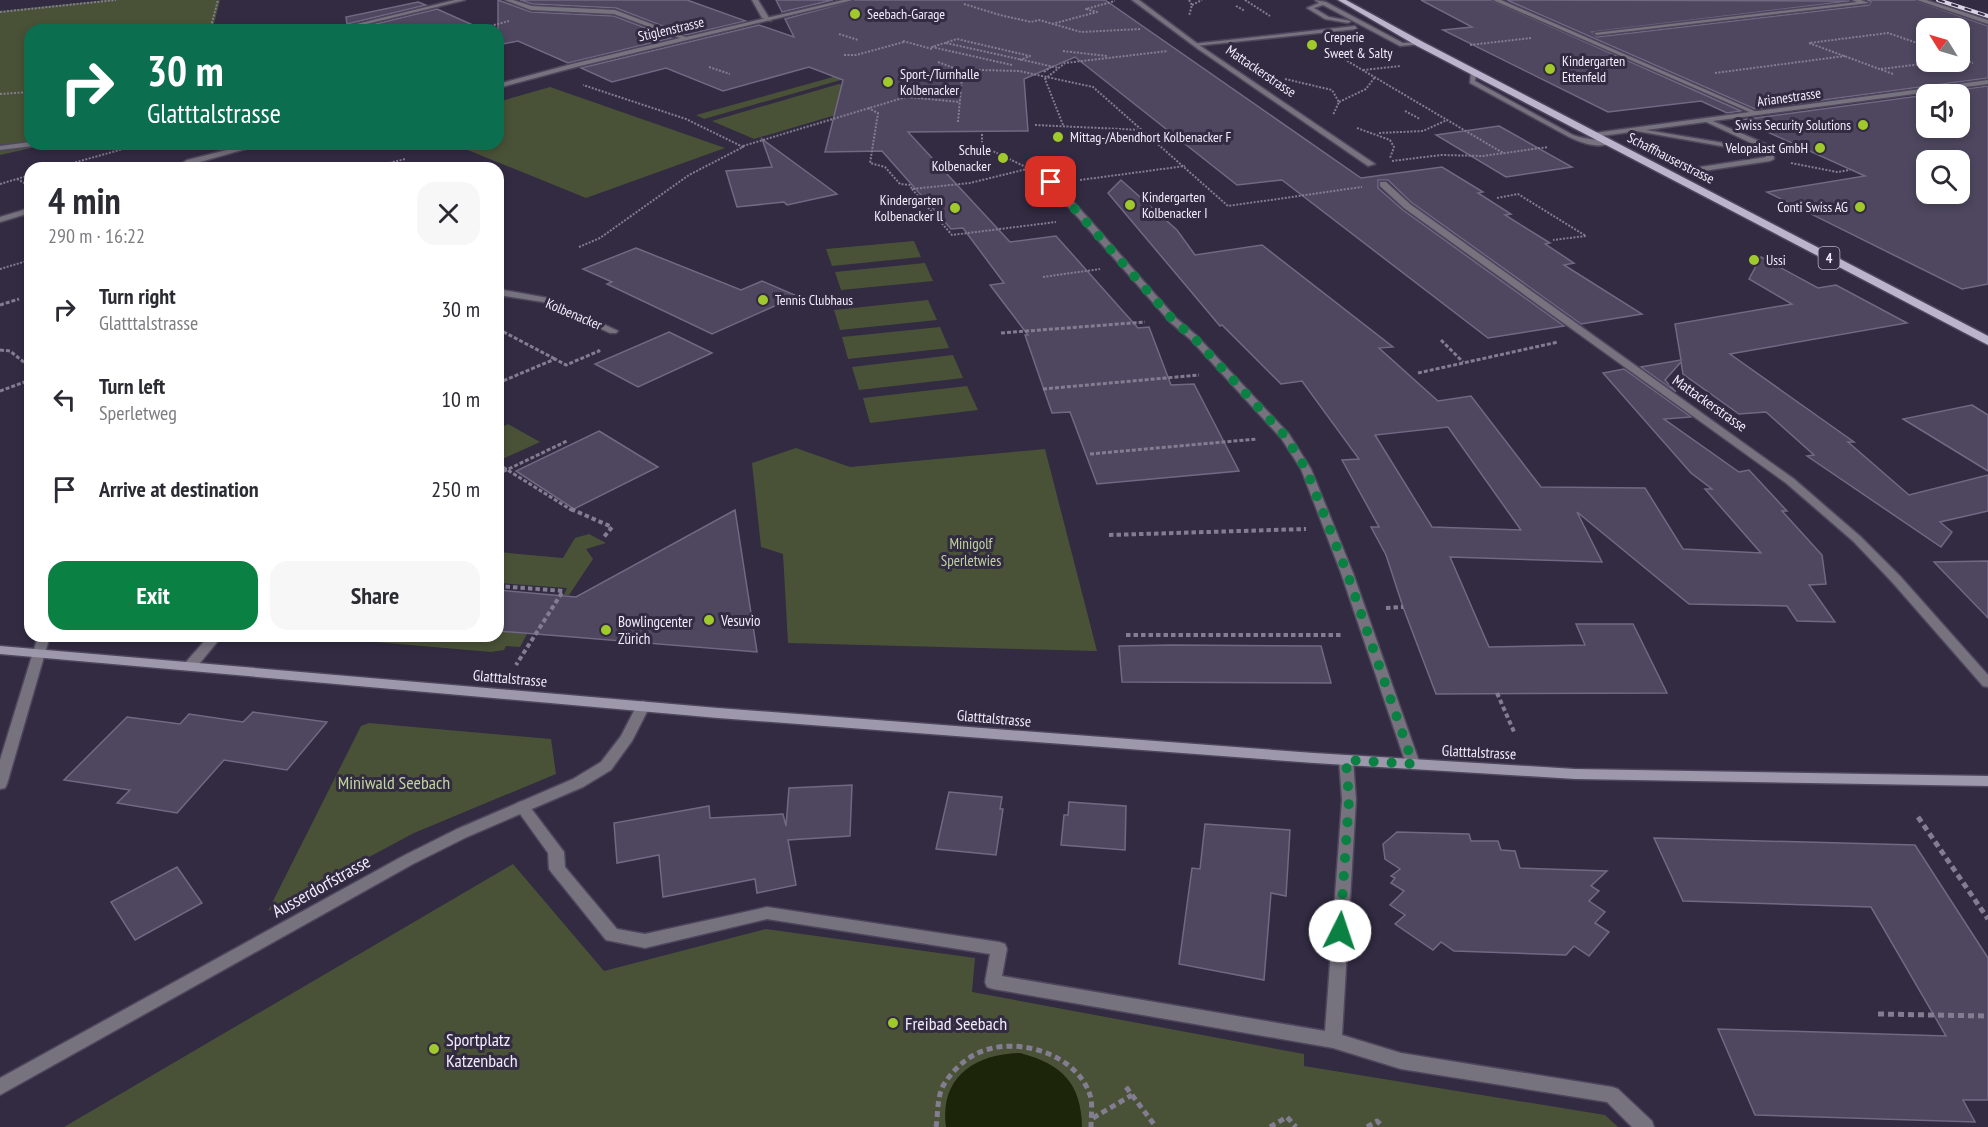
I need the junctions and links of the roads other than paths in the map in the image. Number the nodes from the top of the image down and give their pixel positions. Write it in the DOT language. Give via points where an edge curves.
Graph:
graph roads {
  1 [pos="462,0"];
  2 [pos="507,0"];
  3 [pos="755,0"];
  4 [pos="850,0"];
  5 [pos="1136,0"];
  6 [pos="1341,0"];
  7 [pos="1496,0"];
  8 [pos="1855,0"];
  9 [pos="1920,0"];
  10 [pos="1321,2"];
  11 [pos="769,20"];
  12 [pos="1988,22"];
  13 [pos="360,24"];
  14 [pos="1355,25"];
  15 [pos="1597,33"];
  16 [pos="688,39"];
  17 [pos="1196,44"];
  18 [pos="1420,44"];
  19 [pos="1474,71"];
  20 [pos="1988,82"];
  21 [pos="504,84"];
  22 [pos="1756,113"];
  23 [pos="1706,120"];
  24 [pos="1634,130"];
  25 [pos="1594,135"];
  26 [pos="1608,143"];
  27 [pos="24,145"];
  28 [pos="0,148"];
  29 [pos="236,150"];
  30 [pos="1770,153"];
  31 [pos="190,162"];
  32 [pos="1371,164"];
  33 [pos="1690,171"];
  34 [pos="1046,177"];
  35 [pos="1383,184"];
  36 [pos="24,212"];
  37 [pos="0,220"];
  38 [pos="504,293"];
  39 [pos="613,332"];
  40 [pos="1988,341"];
  41 [pos="42,642"];
  42 [pos="211,642"];
  43 [pos="0,650"];
  44 [pos="37,653"];
  45 [pos="190,666"];
  46 [pos="1988,683"];
  47 [pos="643,706"];
  48 [pos="1346,760"];
  49 [pos="1413,764"];
  50 [pos="1988,781"];
  51 [pos="0,784"];
  52 [pos="522,807"];
  53 [pos="1333,1041"];
  54 [pos="0,1087"];
  55 [pos="1645,1127"];
  1 -- 13 [label="street"];
  2 -- 16 [label="street" via="531,8 615,12"];
  3 -- 11 [label="street"];
  4 -- 11 [label="street, Stiglenstrasse"];
  5 -- 17 [label="street, Mattackerstrasse"];
  6 -- 18 [label="main road, Schaffhauserstrasse / 4"];
  7 -- 22 [label="street"];
  8 -- 15 [label="street" via="1866,3"];
  9 -- 12 [label="street"];
  10 -- 14 [label="street"];
  10 -- 14 [label="street" via="1310,8 1327,18"];
  11 -- 16 [label="street, Stiglenstrasse"];
  14 -- 17 [label="street"];
  14 -- 18 [label="street" via="1402,45"];
  16 -- 21 [label="street, Stiglenstrasse"];
  17 -- 32 [label="street, Mattackerstrasse"];
  18 -- 19 [label="main road, Schaffhauserstrasse / 4"];
  19 -- 25 [label="main road, Schaffhauserstrasse / 4"];
  19 -- 26 [label="street" via="1472,82 1585,142"];
  20 -- 22 [label="street, Arianestrasse"];
  22 -- 23 [label="street, Arianestrasse"];
  23 -- 24 [label="street, Arianestrasse"];
  23 -- 30 [label="street" via="1770,149"];
  24 -- 25 [label="street, Arianestrasse"];
  24 -- 30 [label="street"];
  25 -- 26 [label="main road, Schaffhauserstrasse / 4"];
  26 -- 40 [label="main road, Schaffhauserstrasse / 4"];
  27 -- 28 [label="street"];
  29 -- 31 [label="street"];
  30 -- 33 [label="street" via="1770,159"];
  34 -- 49 [label="street" via="1173,320 1285,436 1306,469"];
  35 -- 46 [label="street, Mattackerstrasse" via="1407,206 1749,449 1827,512 1896,579"];
  36 -- 37 [label="street"];
  38 -- 39 [label="street, Kolbenacker" via="545,300"];
  41 -- 44 [label="street"];
  42 -- 45 [label="street"];
  43 -- 44 [label="main road, Glatttalstrasse"];
  44 -- 45 [label="main road, Glatttalstrasse"];
  44 -- 51 [label="street"];
  45 -- 47 [label="main road, Glatttalstrasse"];
  47 -- 48 [label="main road, Glatttalstrasse"];
  47 -- 52 [label="street, Ausserdorfstrasse" via="627,738 606,766"];
  48 -- 49 [label="main road, Glatttalstrasse"];
  48 -- 53 [label="street" via="1349,800"];
  49 -- 50 [label="main road, Glatttalstrasse" via="1575,774"];
  52 -- 53 [label="street" via="556,852 557,869 612,935 645,941 767,913 999,949 993,982"];
  52 -- 54 [label="street, Ausserdorfstrasse" via="408,860"];
  53 -- 55 [label="street" via="1401,1061 1612,1095"];
}
